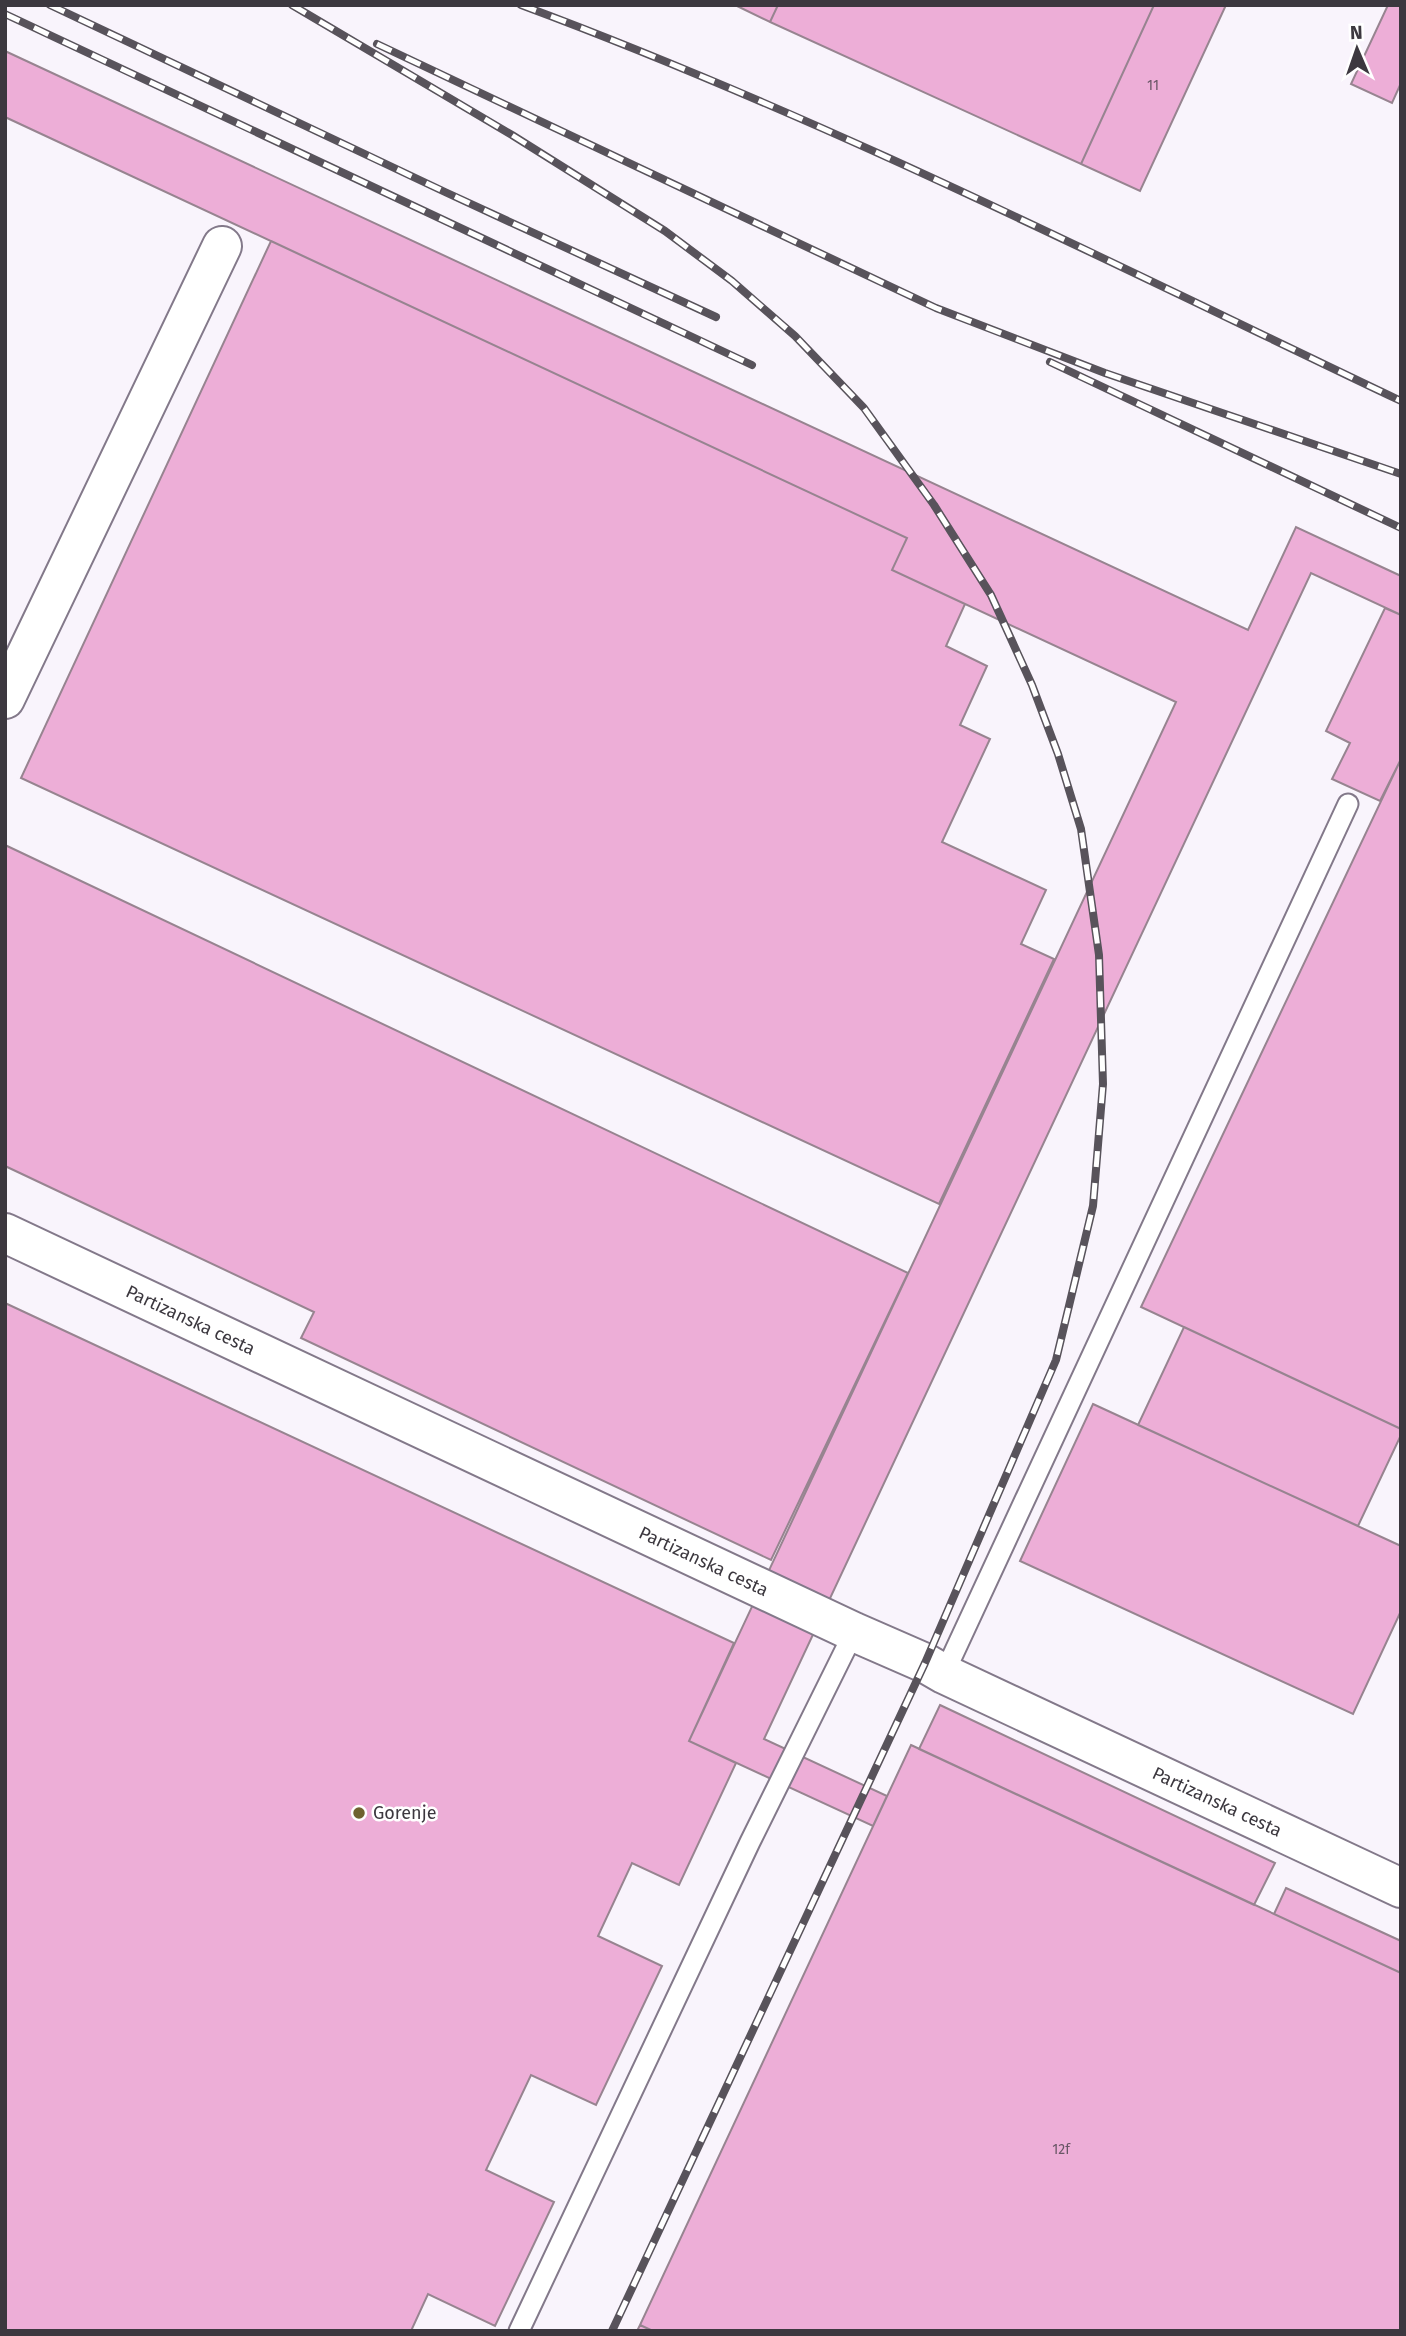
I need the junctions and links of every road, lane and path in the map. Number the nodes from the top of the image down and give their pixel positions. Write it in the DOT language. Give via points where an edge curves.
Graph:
graph roads {
  1 [pos="222,246"];
  2 [pos="5,699"];
  3 [pos="1348,804"];
  4 [pos="5,1233"];
  5 [pos="854,1632"];
  6 [pos="944,1674"];
  7 [pos="1401,1888"];
  8 [pos="519,2331"];
  1 -- 2 [label="street"];
  3 -- 6 [label="lane"];
  4 -- 5 [label="street, Partizanska cesta"];
  5 -- 6 [label="street, Partizanska cesta"];
  5 -- 8 [label="lane"];
  6 -- 7 [label="street, Partizanska cesta"];
}
